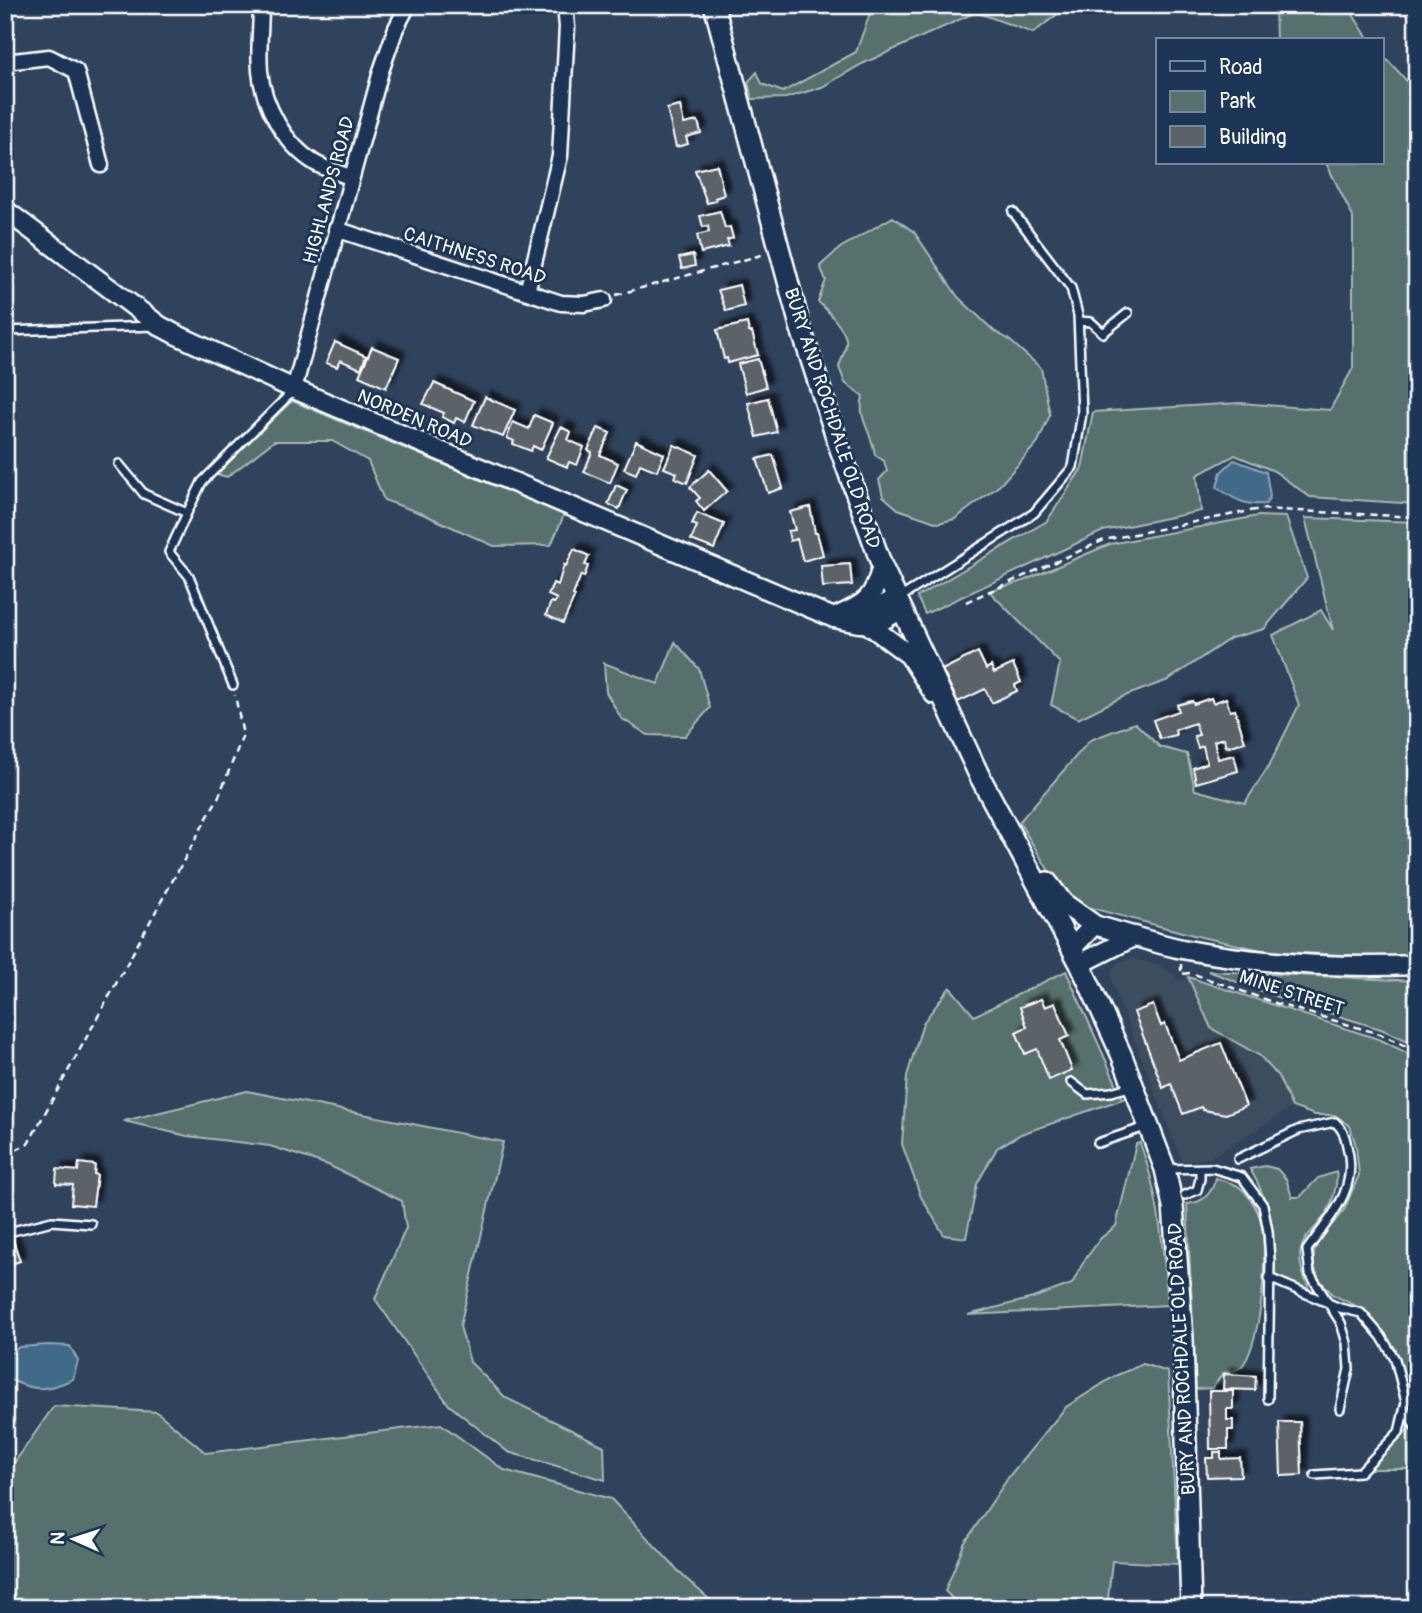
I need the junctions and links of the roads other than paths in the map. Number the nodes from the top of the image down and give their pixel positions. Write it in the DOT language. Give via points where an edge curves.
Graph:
graph roads {
  1 [pos="261,5"];
  2 [pos="408,5"];
  3 [pos="565,5"];
  4 [pos="714,5"];
  5 [pos="5,62"];
  6 [pos="101,166"];
  7 [pos="350,177"];
  8 [pos="5,210"];
  9 [pos="1013,212"];
  10 [pos="336,229"];
  11 [pos="527,292"];
  12 [pos="604,300"];
  13 [pos="1128,313"];
  14 [pos="1079,321"];
  15 [pos="160,326"];
  16 [pos="5,331"];
  17 [pos="295,389"];
  18 [pos="119,464"];
  19 [pos="187,513"];
  20 [pos="882,566"];
  21 [pos="899,604"];
  22 [pos="834,618"];
  23 [pos="869,625"];
  24 [pos="233,685"];
  25 [pos="953,723"];
  26 [pos="999,813"];
  27 [pos="1094,925"];
  28 [pos="1135,936"];
  29 [pos="1076,956"];
  30 [pos="1417,965"];
  31 [pos="1070,1082"];
  32 [pos="1133,1086"];
  33 [pos="1149,1126"];
  34 [pos="1098,1143"];
  35 [pos="1238,1159"];
  36 [pos="1165,1169"];
  37 [pos="1200,1169"];
  38 [pos="1185,1195"];
  39 [pos="91,1224"];
  40 [pos="5,1233"];
  41 [pos="1269,1278"];
  42 [pos="1329,1304"];
  43 [pos="1268,1399"];
  44 [pos="1340,1409"];
  45 [pos="1404,1409"];
  46 [pos="1417,1430"];
  47 [pos="1315,1475"];
  48 [pos="1191,1608"];
  1 -- 7 [label="street" via="260,72 267,102 297,148 315,163"];
  2 -- 7 [label="street, HIGHLANDS ROAD" via="381,71"];
  3 -- 11 [label="street" via="559,156"];
  4 -- 20 [label="main road, BURY AND ROCHDALE OLD ROAD" via="778,250 819,386"];
  5 -- 6 [label="street" via="49,57 76,71"];
  7 -- 10 [label="street, HIGHLANDS ROAD"];
  8 -- 15 [label="street, NORDEN ROAD"];
  9 -- 14 [label="lane" via="1071,288"];
  10 -- 11 [label="street, CAITHNESS ROAD"];
  10 -- 17 [label="street, HIGHLANDS ROAD"];
  11 -- 12 [label="street, CAITHNESS ROAD" via="561,303"];
  13 -- 14 [label="lane" via="1103,333 1091,321"];
  14 -- 21 [label="lane" via="1082,413 1073,467 1034,513"];
  15 -- 16 [label="lane"];
  15 -- 17 [label="street, NORDEN ROAD"];
  17 -- 19 [label="lane" via="202,482"];
  17 -- 22 [label="street, NORDEN ROAD"];
  18 -- 19 [label="lane" via="144,494"];
  19 -- 24 [label="lane" via="169,552 189,576"];
  20 -- 21 [label="main road, BURY AND ROCHDALE OLD ROAD"];
  20 -- 22 [label="street" via="877,588 869,598"];
  21 -- 22 [label="street"];
  21 -- 23 [label="street" via="887,619"];
  21 -- 25 [label="main road, BURY AND ROCHDALE OLD ROAD"];
  22 -- 23 [label="street, NORDEN ROAD"];
  23 -- 25 [label="street" via="909,654"];
  25 -- 26 [label="main road, BURY AND ROCHDALE OLD ROAD"];
  26 -- 27 [label="main road, BURY AND ROCHDALE OLD ROAD" via="1015,827 1063,903"];
  26 -- 29 [label="main road, BURY AND ROCHDALE OLD ROAD"];
  27 -- 28 [label="street"];
  27 -- 29 [label="street"];
  28 -- 29 [label="street"];
  28 -- 30 [label="street" via="1262,961"];
  29 -- 32 [label="main road, BURY AND ROCHDALE OLD ROAD"];
  31 -- 32 [label="lane" via="1087,1094"];
  32 -- 33 [label="main road, BURY AND ROCHDALE OLD ROAD"];
  33 -- 34 [label="lane"];
  33 -- 36 [label="main road, BURY AND ROCHDALE OLD ROAD"];
  35 -- 42 [label="lane" via="1298,1130 1335,1122 1343,1130 1351,1161 1347,1190 1307,1250 1310,1274"];
  36 -- 37 [label="lane"];
  36 -- 48 [label="main road, BURY AND ROCHDALE OLD ROAD" via="1173,1206 1183,1339"];
  37 -- 38 [label="lane" via="1197,1190"];
  37 -- 41 [label="lane" via="1242,1177 1263,1205"];
  39 -- 40 [label="lane" via="52,1222"];
  41 -- 42 [label="lane"];
  41 -- 43 [label="lane"];
  42 -- 44 [label="lane" via="1347,1343 1349,1369"];
  42 -- 45 [label="lane" via="1362,1313 1381,1336 1395,1359"];
  45 -- 46 [label="lane"];
  45 -- 47 [label="lane" via="1399,1432 1360,1472"];
}
